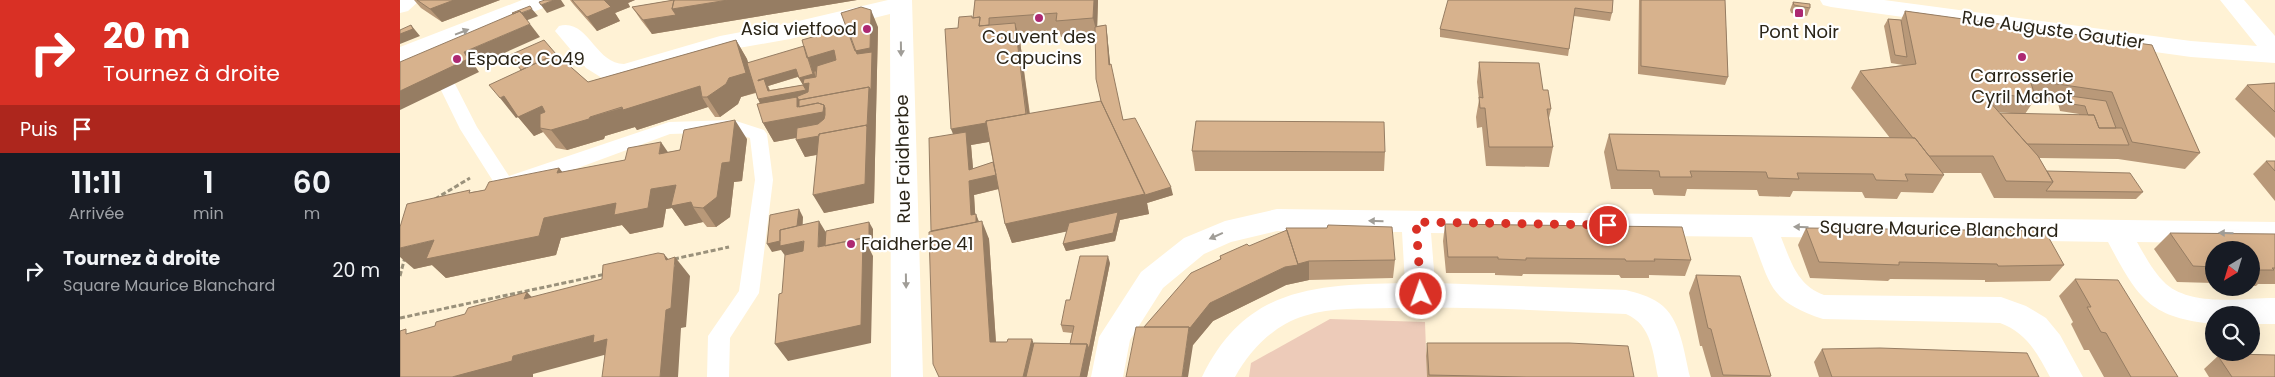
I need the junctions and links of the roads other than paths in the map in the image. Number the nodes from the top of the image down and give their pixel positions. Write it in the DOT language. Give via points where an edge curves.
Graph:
graph roads {
  1 [pos="409,0"];
  2 [pos="543,0"];
  3 [pos="1831,0"];
  4 [pos="2231,0"];
  5 [pos="901,3"];
  6 [pos="400,6"];
  7 [pos="567,31"];
  8 [pos="2275,50"];
  9 [pos="2275,55"];
  10 [pos="400,56"];
  11 [pos="448,86"];
  12 [pos="1416,222"];
  13 [pos="1762,227"];
  14 [pos="2117,232"];
  15 [pos="2275,233"];
  16 [pos="1421,294"];
  17 [pos="2275,311"];
  18 [pos="718,377"];
  19 [pos="907,377"];
  20 [pos="1108,377"];
  21 [pos="1218,377"];
  22 [pos="1674,377"];
  23 [pos="2068,377"];
  1 -- 6 [label="street"];
  10 -- 2 [label="street, one-way" via="431,53"];
  3 -- 9 [label="street, Rue Auguste Gautier" via="2191,48"];
  4 -- 8 [label="street"];
  5 -- 7 [label="street" via="790,32 720,44 624,72 611,72 595,62"];
  5 -- 19 [label="street, Rue Faidherbe, one-way"];
  11 -- 18 [label="lane" via="469,129 505,184 669,128 733,126 758,134 764,180 749,293 719,336"];
  12 -- 13 [label="street, Square Maurice Blanchard"];
  12 -- 16 [label="street"];
  12 -- 20 [label="street, Square Maurice Blanchard, one-way" via="1276,220 1225,232 1194,246 1152,280 1115,336"];
  14 -- 13 [label="street, Square Maurice Blanchard, one-way"];
  13 -- 23 [label="street" via="1784,282 1811,304 1823,307 2001,310 2023,318 2041,332"];
  15 -- 14 [label="street, Square Maurice Blanchard, one-way"];
  14 -- 17 [label="street" via="2154,292 2171,303 2194,310"];
  16 -- 21 [label="street" via="1337,298 1290,308 1250,332 1236,346"];
  16 -- 22 [label="street" via="1636,304 1660,323"];
}
